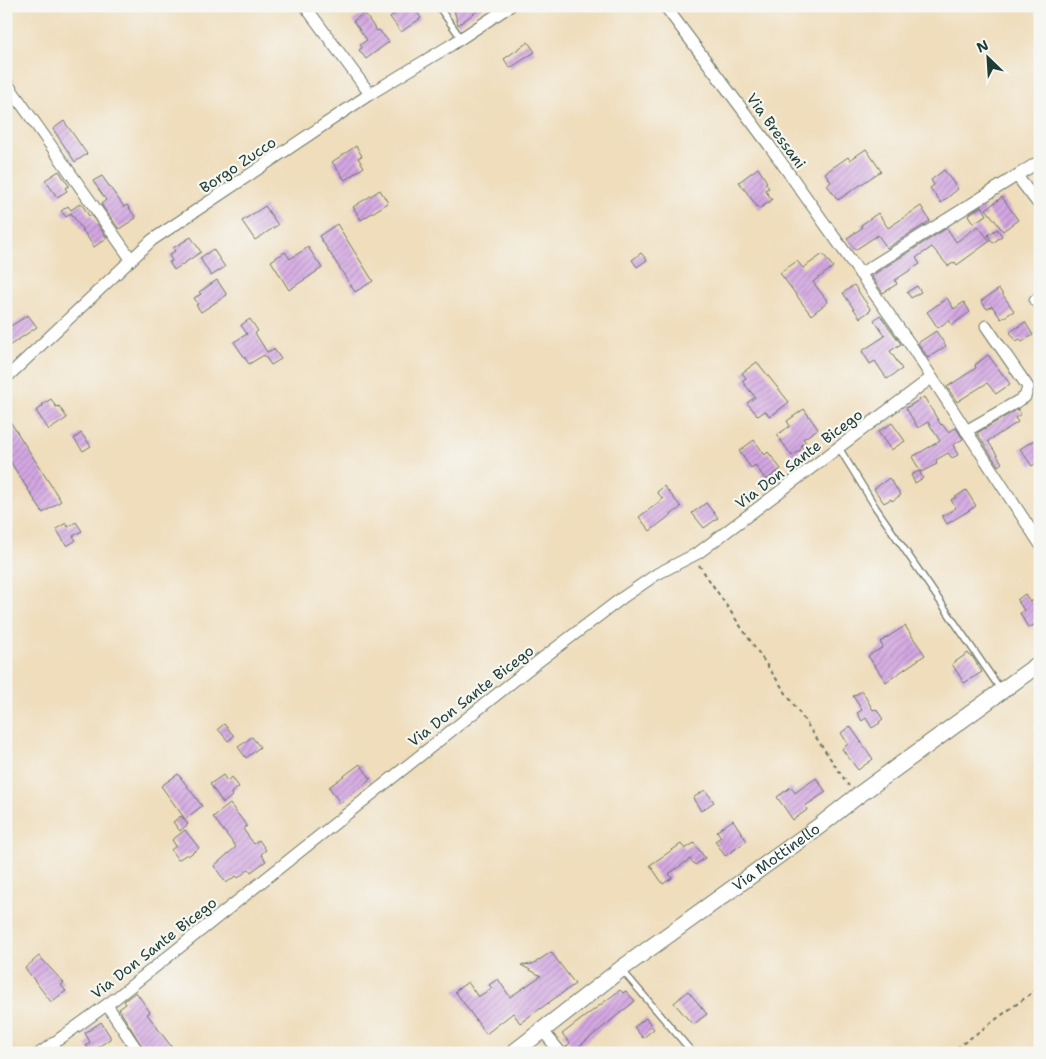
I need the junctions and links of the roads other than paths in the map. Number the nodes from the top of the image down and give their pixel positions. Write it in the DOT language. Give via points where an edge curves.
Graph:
graph roads {
  1 [pos="305,6"];
  2 [pos="438,6"];
  3 [pos="510,6"];
  4 [pos="665,6"];
  5 [pos="461,38"];
  6 [pos="6,82"];
  7 [pos="370,94"];
  8 [pos="1040,162"];
  9 [pos="1017,176"];
  10 [pos="1040,206"];
  11 [pos="131,259"];
  12 [pos="860,274"];
  13 [pos="986,326"];
  14 [pos="6,378"];
  15 [pos="931,378"];
  16 [pos="966,431"];
  17 [pos="839,448"];
  18 [pos="1040,544"];
  19 [pos="1040,663"];
  20 [pos="1001,690"];
  21 [pos="621,969"];
  22 [pos="107,1005"];
  23 [pos="542,1030"];
  24 [pos="692,1052"];
  25 [pos="40,1053"];
  26 [pos="139,1053"];
  27 [pos="513,1053"];
  28 [pos="561,1053"];
  1 -- 7 [label="street"];
  2 -- 5 [label="lane"];
  3 -- 5 [label="street, Borgo Zucco"];
  4 -- 12 [label="street, Via Bressani"];
  5 -- 7 [label="street, Borgo Zucco"];
  6 -- 11 [label="street"];
  7 -- 11 [label="street, Borgo Zucco" via="152,240"];
  8 -- 9 [label="street"];
  9 -- 10 [label="street"];
  9 -- 12 [label="street"];
  11 -- 14 [label="street, Borgo Zucco"];
  12 -- 15 [label="street, Via Bressani"];
  13 -- 16 [label="street" via="1028,387 1025,397"];
  15 -- 16 [label="street, Via Bressani"];
  15 -- 17 [label="street, Via Don Sante Bicego"];
  16 -- 18 [label="street, Via Bressani"];
  17 -- 20 [label="lane" via="876,508"];
  17 -- 22 [label="street, Via Don Sante Bicego" via="698,553 657,574 535,664"];
  19 -- 20 [label="street, Via Mottinello"];
  20 -- 21 [label="street, Via Mottinello"];
  21 -- 23 [label="street, Via Mottinello"];
  21 -- 24 [label="lane"];
  22 -- 25 [label="street, Via Don Sante Bicego"];
  22 -- 26 [label="street"];
  23 -- 27 [label="street, Via Mottinello"];
  23 -- 28 [label="street"];
}
